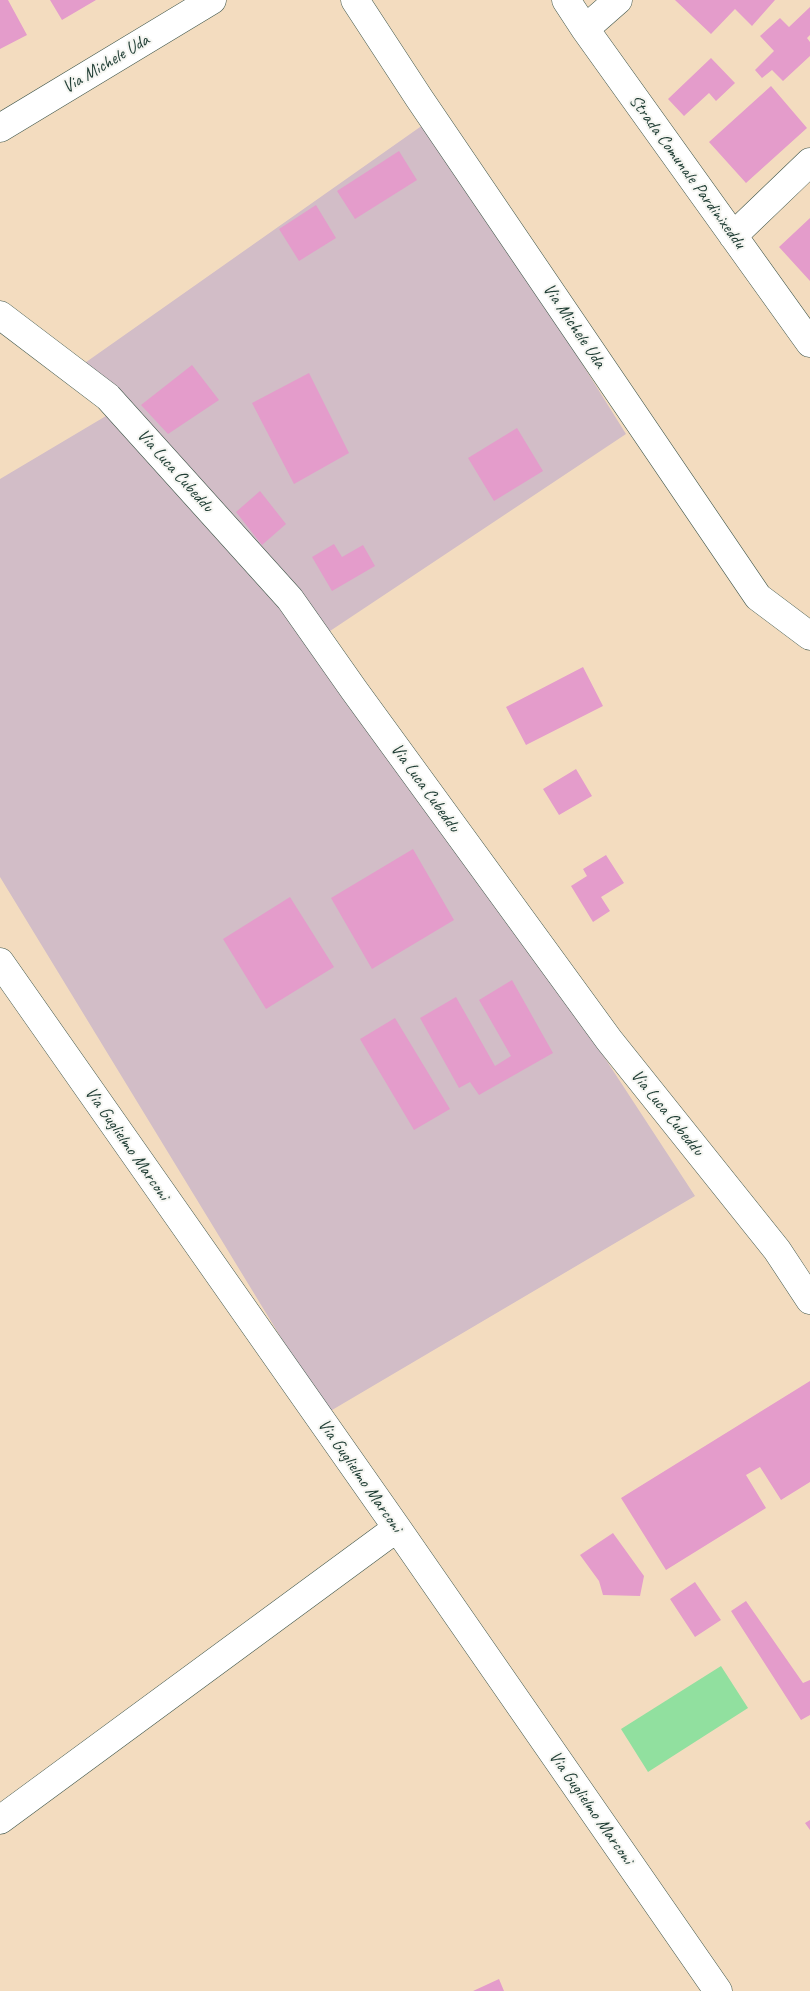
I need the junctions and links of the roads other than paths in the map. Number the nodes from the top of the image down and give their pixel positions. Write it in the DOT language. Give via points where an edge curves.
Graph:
graph roads {
  1 [pos="212,0"];
  2 [pos="355,0"];
  3 [pos="566,0"];
  4 [pos="618,0"];
  5 [pos="584,29"];
  6 [pos="0,128"];
  7 [pos="810,162"];
  8 [pos="734,236"];
  9 [pos="0,315"];
  10 [pos="810,343"];
  11 [pos="810,636"];
  12 [pos="0,962"];
  13 [pos="810,1300"];
  14 [pos="397,1528"];
  15 [pos="0,1820"];
  16 [pos="718,1991"];
  1 -- 6 [label="street, Via Michele Uda"];
  2 -- 11 [label="street, Via Michele Uda" via="758,597"];
  3 -- 5 [label="street, Strada Comunale Pardinixeddu"];
  4 -- 5 [label="street"];
  5 -- 8 [label="street, Strada Comunale Pardinixeddu"];
  7 -- 8 [label="street"];
  8 -- 10 [label="street, Strada Comunale Pardinixeddu"];
  9 -- 13 [label="street, Via Luca Cubeddu" via="108,397 290,599 609,1040 777,1250"];
  12 -- 14 [label="street, Via Guglielmo Marconi"];
  14 -- 15 [label="street"];
  14 -- 16 [label="street, Via Guglielmo Marconi"];
}
